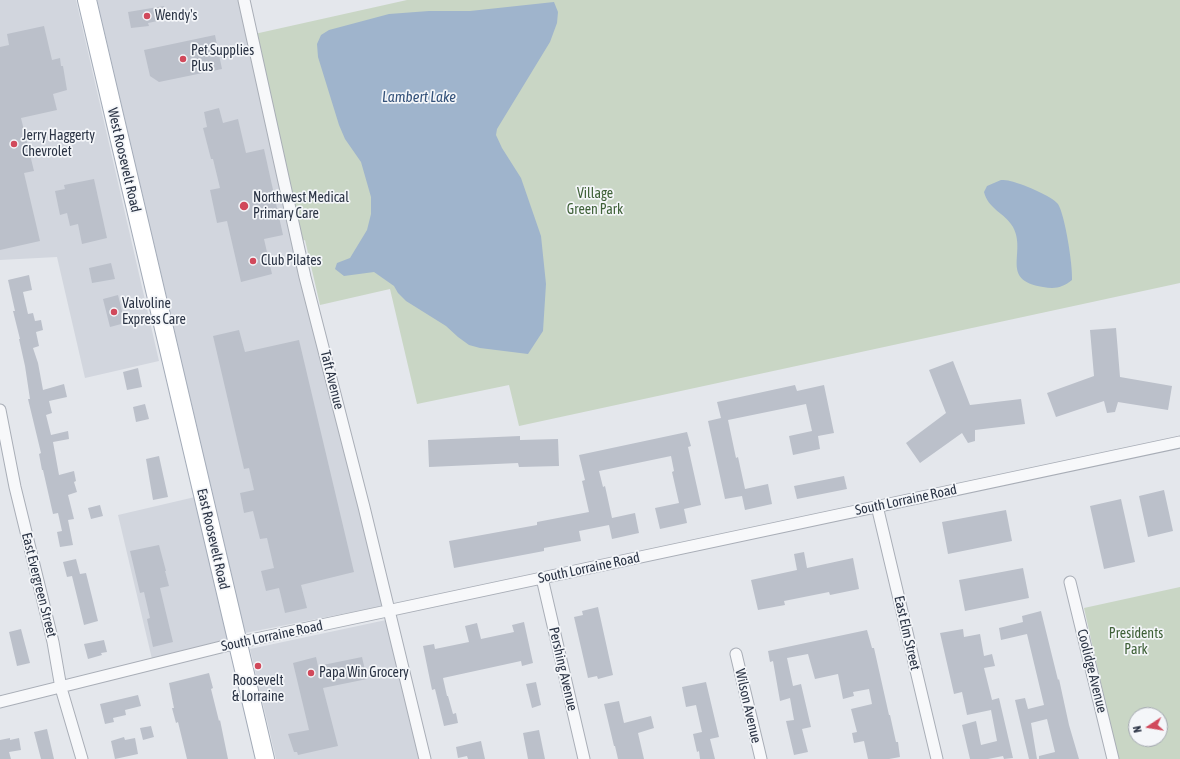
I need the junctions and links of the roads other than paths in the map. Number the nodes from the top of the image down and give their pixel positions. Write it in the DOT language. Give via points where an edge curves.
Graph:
graph roads {
  1 [pos="87,0"];
  2 [pos="244,0"];
  3 [pos="162,319"];
  4 [pos="0,410"];
  5 [pos="1180,442"];
  6 [pos="877,506"];
  7 [pos="542,578"];
  8 [pos="1070,582"];
  9 [pos="389,610"];
  10 [pos="237,643"];
  11 [pos="736,654"];
  12 [pos="61,688"];
  13 [pos="0,702"];
  14 [pos="82,759"];
  15 [pos="265,759"];
  16 [pos="425,759"];
  17 [pos="584,759"];
  18 [pos="761,759"];
  19 [pos="937,759"];
  20 [pos="1113,759"];
  1 -- 3 [label="main road, West Roosevelt Road"];
  2 -- 9 [label="street, Taft Avenue" via="305,277"];
  3 -- 10 [label="main road, East Roosevelt Road"];
  4 -- 12 [label="street, East Evergreen Street" via="15,487 53,642"];
  5 -- 6 [label="street, South Lorraine Road"];
  6 -- 7 [label="street, South Lorraine Road"];
  6 -- 19 [label="street, East Elm Street"];
  7 -- 9 [label="street, South Lorraine Road"];
  7 -- 17 [label="street, Pershing Avenue"];
  8 -- 20 [label="street, Coolidge Avenue"];
  9 -- 10 [label="street, South Lorraine Road"];
  9 -- 16 [label="street, Taft Avenue"];
  10 -- 12 [label="street, South Lorraine Road"];
  10 -- 15 [label="main road, East Roosevelt Road"];
  11 -- 18 [label="street, Wilson Avenue"];
  12 -- 13 [label="street, South Lorraine Road"];
  12 -- 14 [label="street, East Evergreen Street"];
}
